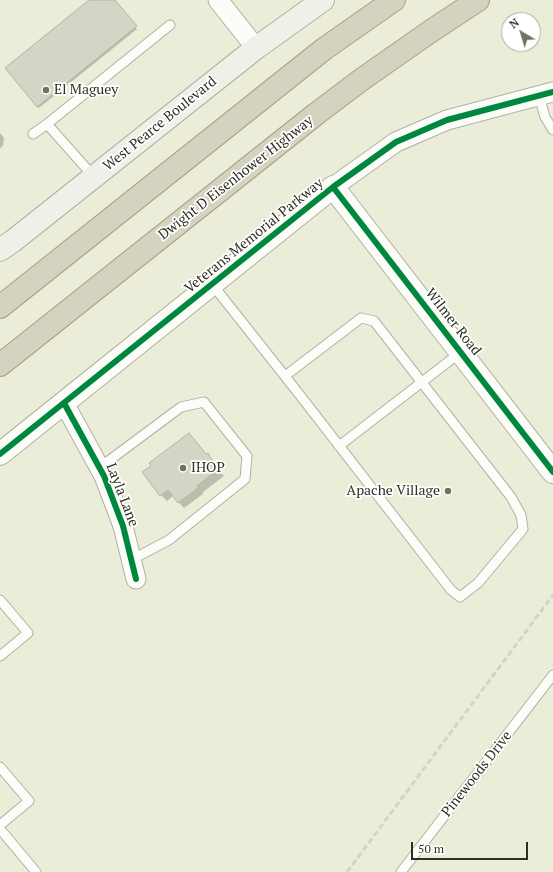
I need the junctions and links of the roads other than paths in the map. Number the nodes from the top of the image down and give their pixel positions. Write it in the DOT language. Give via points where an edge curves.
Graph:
graph roads {
  1 [pos="218,0"];
  2 [pos="322,0"];
  3 [pos="394,0"];
  4 [pos="478,0"];
  5 [pos="170,25"];
  6 [pos="256,48"];
  7 [pos="546,94"];
  8 [pos="47,124"];
  9 [pos="553,130"];
  10 [pos="32,134"];
  11 [pos="94,177"];
  12 [pos="333,187"];
  13 [pos="0,250"];
  14 [pos="212,284"];
  15 [pos="0,307"];
  16 [pos="461,352"];
  17 [pos="0,365"];
  18 [pos="285,376"];
  19 [pos="422,382"];
  20 [pos="64,403"];
  21 [pos="339,446"];
  22 [pos="0,454"];
  23 [pos="99,468"];
  24 [pos="553,472"];
  25 [pos="131,560"];
  26 [pos="136,579"];
  27 [pos="0,600"];
  28 [pos="0,656"];
  29 [pos="553,676"];
  30 [pos="0,767"];
  31 [pos="0,825"];
  32 [pos="0,829"];
  33 [pos="36,872"];
  34 [pos="401,872"];
  1 -- 6 [label="street"];
  2 -- 6 [label="main road, West Pearce Boulevard"];
  3 -- 15 [label="highway" via="312,59"];
  4 -- 17 [label="highway, Dwight D Eisenhower Highway" via="316,114"];
  5 -- 8 [label="lane"];
  6 -- 11 [label="main road, West Pearce Boulevard"];
  7 -- 9 [label="lane" via="545,117"];
  7 -- 12 [label="street, Veterans Memorial Parkway" via="447,120 396,142"];
  8 -- 10 [label="lane"];
  8 -- 11 [label="lane"];
  11 -- 13 [label="main road, West Pearce Boulevard"];
  12 -- 14 [label="street, Veterans Memorial Parkway"];
  12 -- 16 [label="street, Wilmer Road"];
  14 -- 18 [label="lane"];
  14 -- 20 [label="street, Veterans Memorial Parkway"];
  16 -- 19 [label="lane"];
  16 -- 24 [label="street, Wilmer Road"];
  18 -- 19 [label="lane" via="361,318 374,321"];
  18 -- 21 [label="lane"];
  19 -- 21 [label="lane"];
  19 -- 21 [label="lane" via="511,497 521,515 523,529 478,583 460,597 451,590"];
  20 -- 22 [label="street, Veterans Memorial Parkway"];
  20 -- 23 [label="street, Layla Lane"];
  23 -- 25 [label="street, Layla Lane" via="123,526"];
  23 -- 25 [label="lane" via="181,407 204,402 247,456 245,479 169,540"];
  25 -- 26 [label="street, Layla Lane"];
  27 -- 28 [label="lane" via="28,633"];
  29 -- 34 [label="lane, Pinewoods Drive"];
  30 -- 31 [label="lane" via="29,801"];
  32 -- 33 [label="lane"];
}
